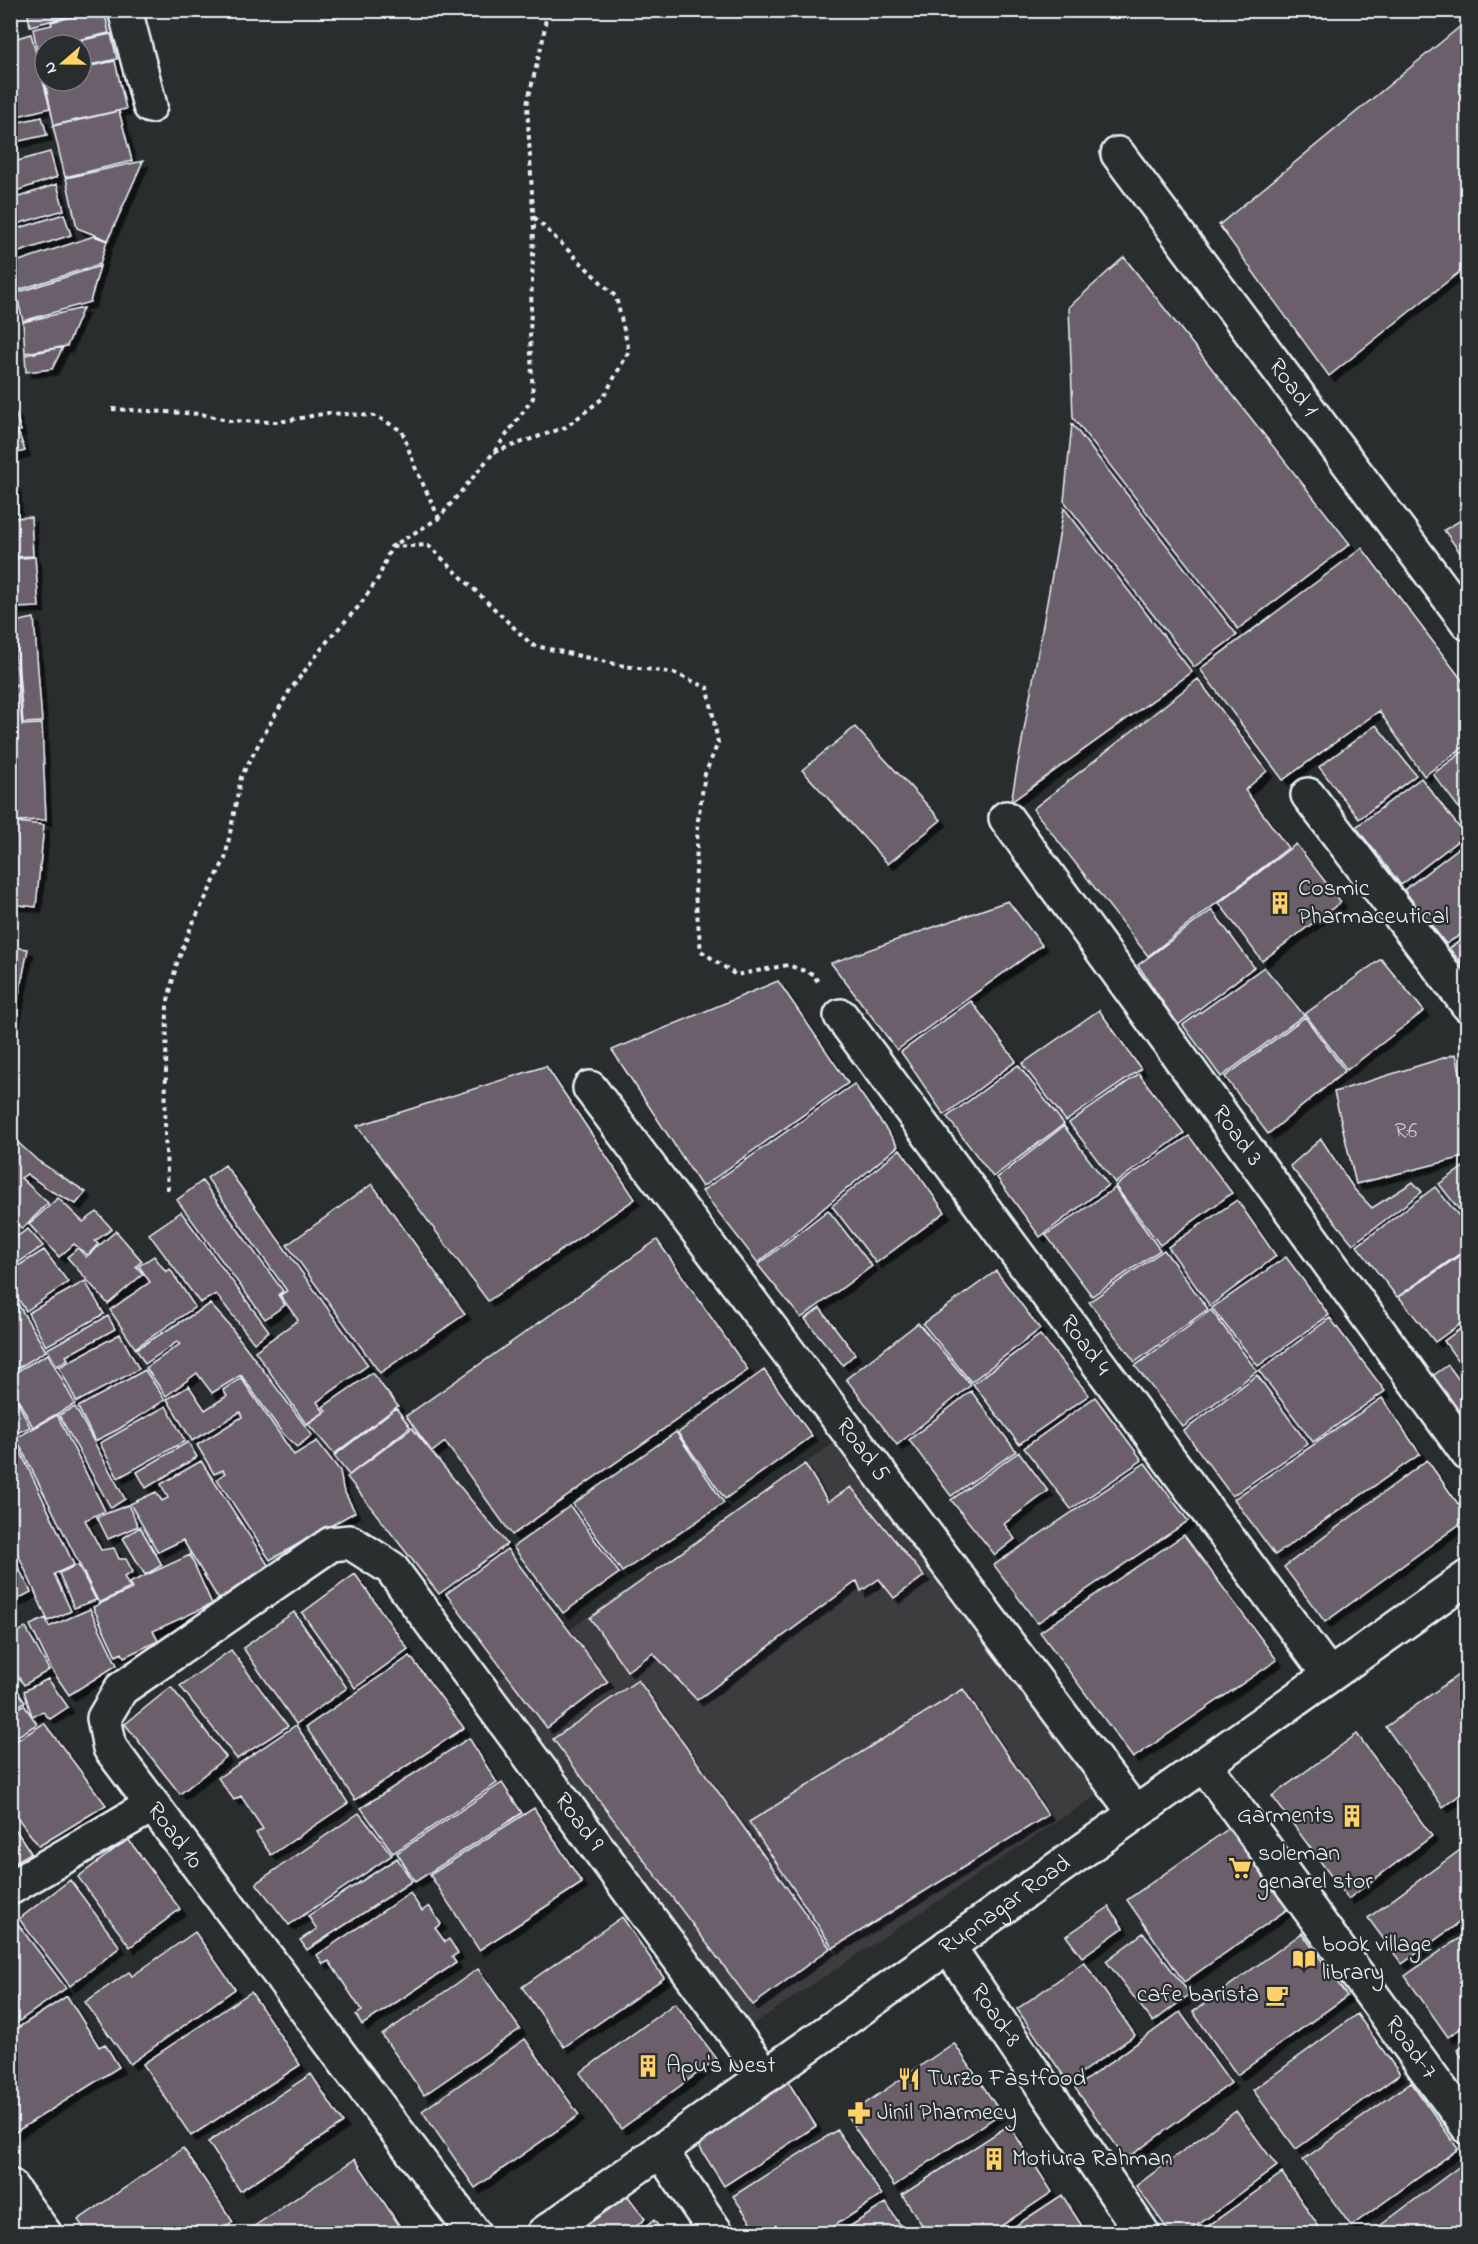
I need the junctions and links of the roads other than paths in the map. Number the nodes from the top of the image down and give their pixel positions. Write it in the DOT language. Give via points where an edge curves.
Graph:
graph roads {
  1 [pos="125,10"];
  2 [pos="150,106"];
  3 [pos="1118,154"];
  4 [pos="1467,623"];
  5 [pos="1308,795"];
  6 [pos="1006,818"];
  7 [pos="1467,1005"];
  8 [pos="842,1016"];
  9 [pos="590,1088"];
  10 [pos="1467,1454"];
  11 [pos="391,1568"];
  12 [pos="1467,1577"];
  13 [pos="1329,1675"];
  14 [pos="1204,1764"];
  15 [pos="151,1806"];
  16 [pos="1135,1813"];
  17 [pos="10,1888"];
  18 [pos="948,1946"];
  19 [pos="766,2076"];
  20 [pos="1467,2127"];
  21 [pos="660,2150"];
  22 [pos="10,2186"];
  23 [pos="45,2234"];
  24 [pos="474,2234"];
  25 [pos="543,2234"];
  26 [pos="717,2234"];
  27 [pos="1143,2234"];
  1 -- 2 [label="street"];
  3 -- 4 [label="street, Road 1"];
  5 -- 7 [label="street"];
  6 -- 10 [label="street, Road 3"];
  8 -- 13 [label="street, Road 4"];
  9 -- 16 [label="street, Road 5"];
  11 -- 15 [label="street, Road 10" via="350,1542 331,1544 121,1689 104,1718 110,1748"];
  11 -- 19 [label="street, Road 9"];
  12 -- 13 [label="street, Rupnagar Road"];
  13 -- 14 [label="street, Rupnagar Road"];
  14 -- 16 [label="street, Rupnagar Road"];
  14 -- 20 [label="street, Road-7"];
  15 -- 17 [label="street"];
  15 -- 24 [label="street, Road 10"];
  16 -- 18 [label="street, Rupnagar Road"];
  18 -- 19 [label="street, Rupnagar Road"];
  18 -- 27 [label="street, Road-8"];
  19 -- 21 [label="street, Rupnagar Road"];
  21 -- 25 [label="street, Rupnagar Road"];
  21 -- 26 [label="street"];
  22 -- 23 [label="street"];
}
